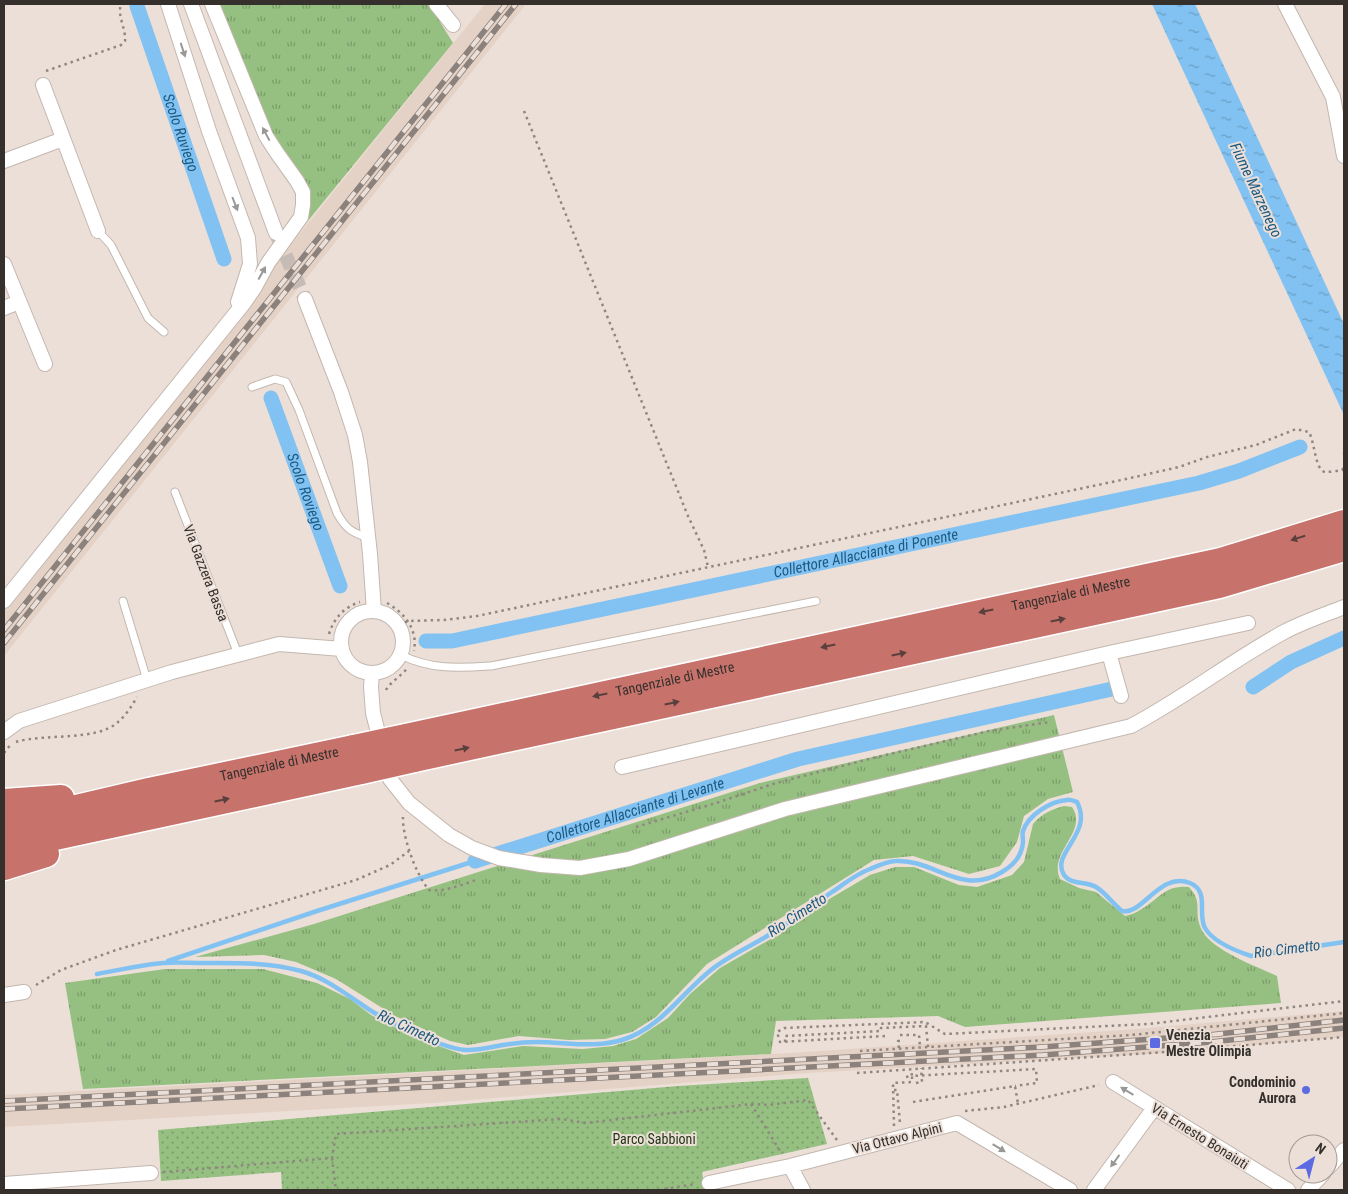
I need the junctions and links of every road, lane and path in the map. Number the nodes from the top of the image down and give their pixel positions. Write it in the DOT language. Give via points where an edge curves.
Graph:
graph roads {
  1 [pos="121,4"];
  2 [pos="168,4"];
  3 [pos="191,4"];
  4 [pos="212,4"];
  5 [pos="436,4"];
  6 [pos="1285,4"];
  7 [pos="453,25"];
  8 [pos="43,85"];
  9 [pos="524,111"];
  10 [pos="63,139"];
  11 [pos="1344,156"];
  12 [pos="4,161"];
  13 [pos="98,231"];
  14 [pos="276,233"];
  15 [pos="4,264"];
  16 [pos="305,299"];
  17 [pos="19,302"];
  18 [pos="4,308"];
  19 [pos="234,312"];
  20 [pos="164,332"];
  21 [pos="45,364"];
  22 [pos="252,387"];
  23 [pos="1344,467"];
  24 [pos="175,492"];
  25 [pos="1344,524"];
  26 [pos="368,538"];
  27 [pos="1344,548"];
  28 [pos="708,567"];
  29 [pos="123,600"];
  30 [pos="4,601"];
  31 [pos="369,601"];
  32 [pos="816,601"];
  33 [pos="358,602"];
  34 [pos="1344,608"];
  35 [pos="403,623"];
  36 [pos="1248,623"];
  37 [pos="335,649"];
  38 [pos="1109,653"];
  39 [pos="238,654"];
  40 [pos="407,658"];
  41 [pos="372,673"];
  42 [pos="144,685"];
  43 [pos="383,695"];
  44 [pos="1121,696"];
  45 [pos="1050,722"];
  46 [pos="4,732"];
  47 [pos="410,748"];
  48 [pos="4,753"];
  49 [pos="358,759"];
  50 [pos="622,768"];
  51 [pos="149,791"];
  52 [pos="4,802"];
  53 [pos="195,806"];
  54 [pos="403,817"];
  55 [pos="4,825"];
  56 [pos="636,827"];
  57 [pos="4,848"];
  58 [pos="409,851"];
  59 [pos="4,867"];
  60 [pos="476,880"];
  61 [pos="24,992"];
  62 [pos="4,994"];
  63 [pos="1344,1001"];
  64 [pos="1344,1013"];
  65 [pos="900,1035"];
  66 [pos="885,1036"];
  67 [pos="1344,1037"];
  68 [pos="904,1041"];
  69 [pos="785,1042"];
  70 [pos="920,1047"];
  71 [pos="928,1047"];
  72 [pos="899,1048"];
  73 [pos="860,1051"];
  74 [pos="921,1068"];
  75 [pos="911,1069"];
  76 [pos="857,1073"];
  77 [pos="922,1075"];
  78 [pos="912,1076"];
  79 [pos="906,1077"];
  80 [pos="1113,1082"];
  81 [pos="916,1083"];
  82 [pos="1015,1086"];
  83 [pos="893,1090"];
  84 [pos="913,1102"];
  85 [pos="751,1104"];
  86 [pos="1018,1104"];
  87 [pos="1154,1108"];
  88 [pos="960,1117"];
  89 [pos="841,1144"];
  90 [pos="332,1158"];
  91 [pos="790,1166"];
  92 [pos="151,1173"];
  93 [pos="710,1183"];
  94 [pos="4,1184"];
  95 [pos="336,1190"];
  96 [pos="658,1190"];
  97 [pos="803,1190"];
  98 [pos="1070,1190"];
  99 [pos="1094,1190"];
  100 [pos="1288,1190"];
  1 -- 8 [label="path" via="119,13 125,41 42,73"];
  2 -- 19 [label="street, one-way" via="248,238 250,264"];
  3 -- 14 [label="street"];
  19 -- 4 [label="street, one-way" via="252,292 268,263 302,217 304,192 266,136"];
  5 -- 7 [label="street"];
  6 -- 11 [label="street" via="1333,97"];
  8 -- 10 [label="street"];
  9 -- 28 [label="path" via="704,550"];
  10 -- 12 [label="street"];
  10 -- 13 [label="street"];
  13 -- 20 [label="lane" via="111,245 148,318"];
  15 -- 17 [label="street"];
  16 -- 26 [label="street" via="342,392 355,435"];
  17 -- 18 [label="street"];
  17 -- 21 [label="street"];
  19 -- 30 [label="street"];
  22 -- 26 [label="lane" via="275,378 286,382 337,513 345,527"];
  23 -- 28 [label="path" via="1324,472 1319,469 1313,438 1309,432 1296,429 1256,446 1178,467"];
  24 -- 39 [label="lane, Via Gazzera Bassa"];
  25 -- 47 [label="highway, Tangenziale di Mestre, one-way" via="1221,560"];
  26 -- 31 [label="street"];
  47 -- 27 [label="highway, Tangenziale di Mestre, one-way" via="1219,585"];
  28 -- 35 [label="path" via="478,616"];
  29 -- 42 [label="lane"];
  31 -- 33 [label="path"];
  31 -- 33 [label="path"];
  31 -- 35 [label="street"];
  31 -- 35 [label="path" via="397,608"];
  31 -- 37 [label="street" via="361,613 346,624"];
  32 -- 40 [label="lane" via="491,666 452,669"];
  33 -- 37 [label="path" via="336,618 329,635"];
  34 -- 41 [label="street" via="1286,631 1226,666 1164,709 1131,726 785,808 629,858 580,868 500,858 472,848 449,835 409,803 390,779 373,712"];
  35 -- 40 [label="street"];
  35 -- 40 [label="path" via="414,636 415,646"];
  36 -- 38 [label="street"];
  37 -- 39 [label="street" via="279,644"];
  37 -- 41 [label="street" via="352,666"];
  38 -- 44 [label="street"];
  38 -- 50 [label="street"];
  39 -- 42 [label="street"];
  40 -- 41 [label="street"];
  40 -- 43 [label="path" via="404,673 389,685"];
  42 -- 46 [label="street" via="19,721"];
  42 -- 48 [label="path" via="118,723 106,730 18,741"];
  45 -- 56 [label="path" via="989,731 863,760 776,783"];
  47 -- 49 [label="highway, Tangenziale di Mestre, bridge"];
  49 -- 51 [label="highway, Tangenziale di Mestre"];
  53 -- 49 [label="highway, Tangenziale di Mestre, one-way"];
  51 -- 52 [label="highway"];
  51 -- 55 [label="highway, Tangenziale di Mestre"];
  53 -- 57 [label="highway, Tangenziale di Mestre"];
  53 -- 59 [label="highway"];
  54 -- 58 [label="path"];
  58 -- 60 [label="path" via="428,890 436,891"];
  58 -- 61 [label="path" via="390,865 356,880 116,950 61,970"];
  61 -- 62 [label="street"];
  63 -- 69 [label="path" via="1138,1025 945,1034 925,1022 784,1028 777,1032 780,1042"];
  64 -- 71 [label="path" via="1131,1035"];
  65 -- 70 [label="path" via="919,1035"];
  66 -- 69 [label="path"];
  67 -- 74 [label="path"];
  68 -- 72 [label="path" via="898,1041"];
  69 -- 71 [label="path" via="785,1036 926,1026"];
  70 -- 71 [label="path"];
  70 -- 72 [label="path"];
  72 -- 73 [label="path"];
  74 -- 75 [label="path"];
  74 -- 77 [label="path"];
  75 -- 76 [label="path"];
  75 -- 78 [label="path"];
  77 -- 78 [label="path"];
  77 -- 81 [label="path" via="922,1082"];
  77 -- 82 [label="path" via="1036,1069 1037,1083"];
  78 -- 79 [label="path"];
  78 -- 83 [label="path" via="912,1082 893,1083"];
  80 -- 86 [label="path"];
  87 -- 80 [label="street, Via Ernesto Bonaiuti, one-way"];
  82 -- 84 [label="path"];
  82 -- 86 [label="path"];
  83 -- 83 [label="path" via="893,1129 900,1127 897,1090"];
  85 -- 89 [label="path" via="808,1100"];
  85 -- 90 [label="path" via="586,1123 561,1119 336,1134"];
  85 -- 91 [label="path"];
  86 -- 88 [label="path"];
  87 -- 99 [label="street, one-way"];
  87 -- 100 [label="street, Via Ernesto Bonaiuti"];
  88 -- 91 [label="street, Via Ottavo Alpini"];
  88 -- 98 [label="street, Via Ottavo Alpini, one-way"];
  90 -- 92 [label="path"];
  90 -- 95 [label="path"];
  91 -- 93 [label="street, Via Ottavo Alpini"];
  91 -- 97 [label="street"];
  92 -- 94 [label="street"];
  93 -- 96 [label="path"];
}
